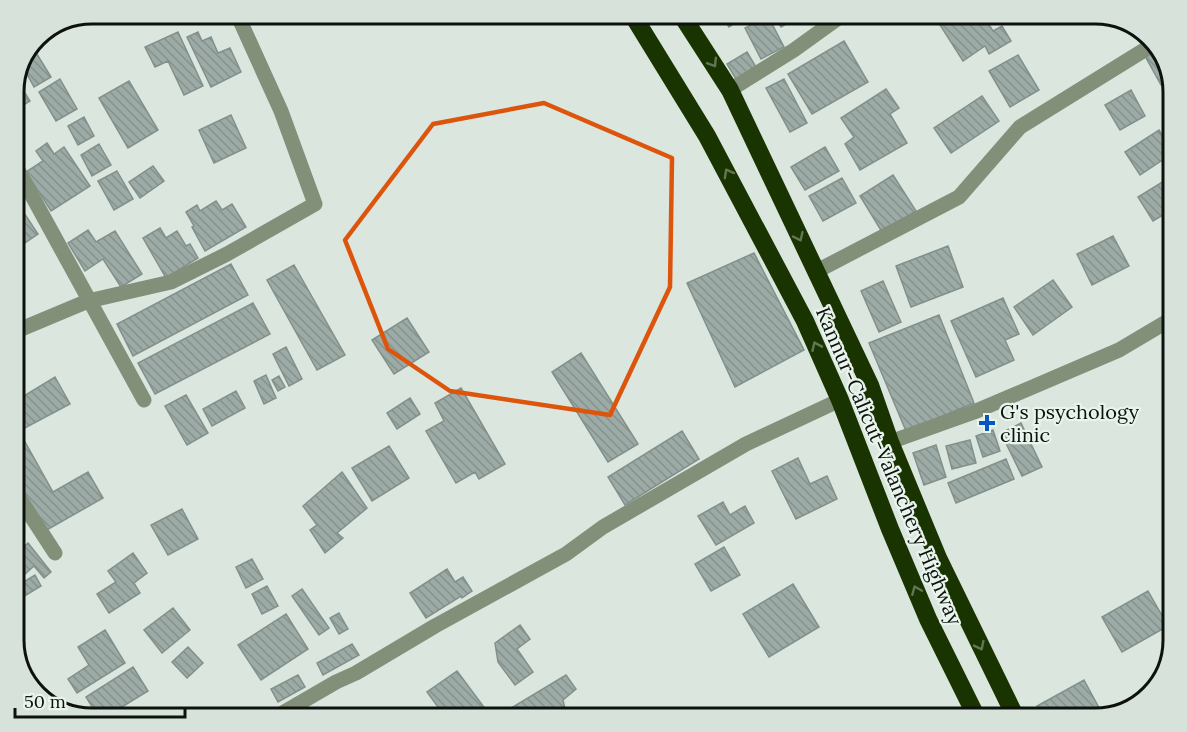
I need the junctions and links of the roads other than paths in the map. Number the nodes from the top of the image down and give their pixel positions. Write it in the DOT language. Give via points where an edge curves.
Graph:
graph roads {
  1 [pos="242,24"];
  2 [pos="638,24"];
  3 [pos="687,24"];
  4 [pos="830,24"];
  5 [pos="1147,48"];
  6 [pos="730,90"];
  7 [pos="24,182"];
  8 [pos="815,272"];
  9 [pos="88,301"];
  10 [pos="1163,324"];
  11 [pos="24,328"];
  12 [pos="870,385"];
  13 [pos="144,400"];
  14 [pos="840,400"];
  15 [pos="890,442"];
  16 [pos="24,505"];
  17 [pos="55,553"];
  18 [pos="291,708"];
  19 [pos="972,708"];
  20 [pos="1011,708"];
  1 -- 9 [label="street" via="281,111 315,204 171,282"];
  14 -- 2 [label="highway, Kannur-Calicut-Valanchery Highway, one-way" via="747,208"];
  3 -- 6 [label="highway, Kannur-Calicut-Valanchery Highway, one-way"];
  4 -- 6 [label="street"];
  5 -- 8 [label="street" via="1020,127 959,197"];
  6 -- 8 [label="highway, Kannur-Calicut-Valanchery Highway, one-way"];
  7 -- 9 [label="street"];
  8 -- 12 [label="highway, Kannur-Calicut-Valanchery Highway"];
  9 -- 11 [label="street"];
  9 -- 13 [label="street"];
  10 -- 15 [label="street" via="1119,350 974,412"];
  12 -- 14 [label="highway"];
  12 -- 15 [label="highway, Kannur-Calicut-Valanchery Highway"];
  14 -- 18 [label="street" via="746,444 603,527 566,554"];
  19 -- 14 [label="highway, Kannur-Calicut-Valanchery Highway, one-way" via="911,579"];
  15 -- 20 [label="highway, Kannur-Calicut-Valanchery Highway, one-way" via="938,558"];
  16 -- 17 [label="street"];
}
